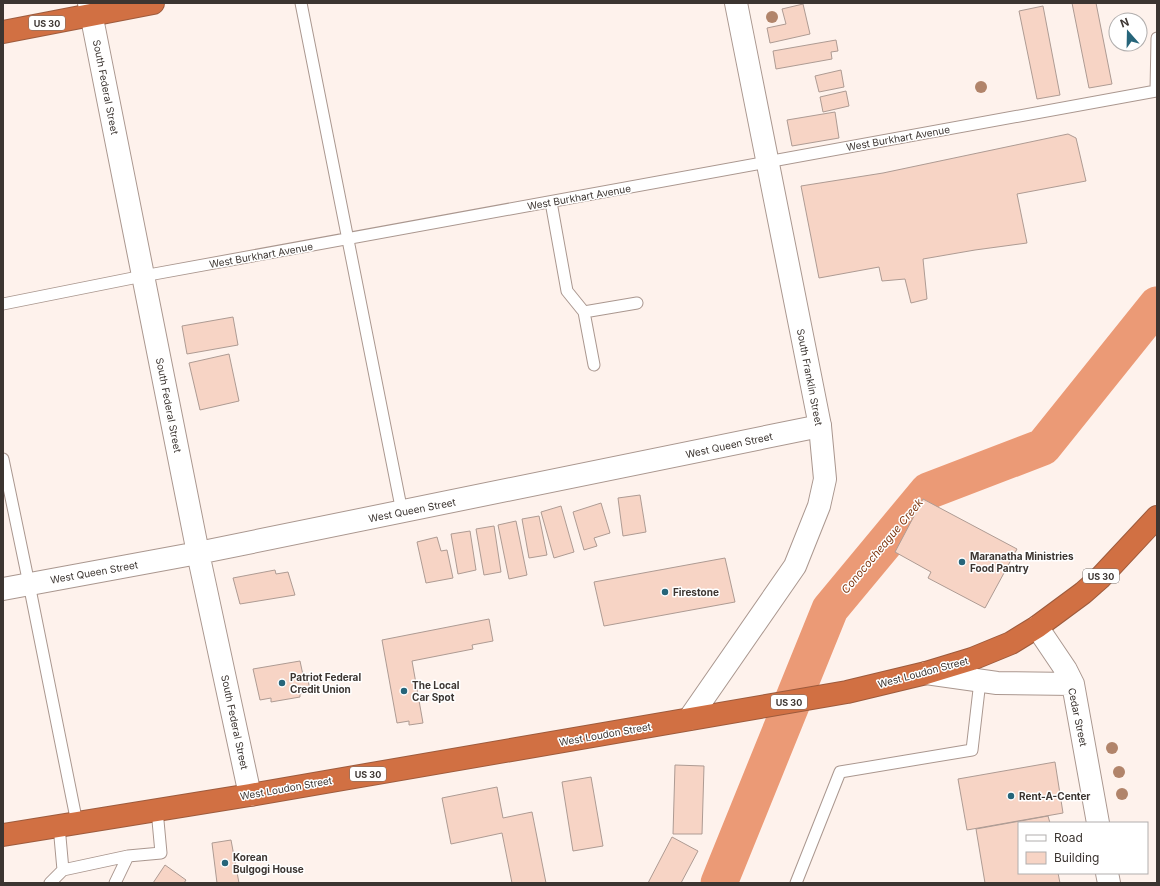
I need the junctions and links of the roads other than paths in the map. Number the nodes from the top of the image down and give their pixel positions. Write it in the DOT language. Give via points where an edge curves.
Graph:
graph roads {
  1 [pos="153,3"];
  2 [pos="301,3"];
  3 [pos="736,3"];
  4 [pos="90,9"];
  5 [pos="3,32"];
  6 [pos="1157,38"];
  7 [pos="1156,91"];
  8 [pos="768,162"];
  9 [pos="551,202"];
  10 [pos="348,239"];
  11 [pos="143,276"];
  12 [pos="637,302"];
  13 [pos="3,304"];
  14 [pos="584,312"];
  15 [pos="594,365"];
  16 [pos="820,426"];
  17 [pos="3,460"];
  18 [pos="402,512"];
  19 [pos="1157,517"];
  20 [pos="198,553"];
  21 [pos="30,584"];
  22 [pos="3,589"];
  23 [pos="1037,627"];
  24 [pos="926,673"];
  25 [pos="980,681"];
  26 [pos="1073,684"];
  27 [pos="689,719"];
  28 [pos="250,795"];
  29 [pos="157,810"];
  30 [pos="1098,822"];
  31 [pos="68,824"];
  32 [pos="3,835"];
  33 [pos="128,856"];
  34 [pos="63,870"];
  35 [pos="50,883"];
  36 [pos="115,883"];
  37 [pos="796,883"];
  1 -- 4 [label="highway, US 30"];
  2 -- 10 [label="lane"];
  3 -- 8 [label="street, South Franklin Street"];
  4 -- 5 [label="highway, US 30"];
  4 -- 11 [label="street, South Federal Street"];
  6 -- 7 [label="lane"];
  7 -- 8 [label="lane, West Burkhart Avenue"];
  8 -- 9 [label="lane, West Burkhart Avenue"];
  8 -- 16 [label="street, South Franklin Street"];
  9 -- 10 [label="lane, West Burkhart Avenue"];
  9 -- 14 [label="lane" via="567,291"];
  10 -- 11 [label="lane, West Burkhart Avenue"];
  10 -- 18 [label="lane"];
  11 -- 13 [label="lane, West Burkhart Avenue"];
  11 -- 20 [label="street, South Federal Street"];
  12 -- 14 [label="lane"];
  14 -- 15 [label="lane"];
  16 -- 18 [label="street, West Queen Street"];
  16 -- 27 [label="street, South Franklin Street" via="825,479 819,506 795,566"];
  17 -- 21 [label="lane"];
  18 -- 20 [label="street, West Queen Street"];
  19 -- 23 [label="highway, West Loudon Street / US 30" via="1100,578"];
  20 -- 21 [label="street, West Queen Street"];
  20 -- 28 [label="street, South Federal Street"];
  21 -- 22 [label="street, West Queen Street"];
  21 -- 31 [label="lane"];
  23 -- 24 [label="highway, West Loudon Street / US 30" via="1011,643 972,659"];
  23 -- 26 [label="street"];
  24 -- 25 [label="street, Cedar Street"];
  24 -- 27 [label="highway, West Loudon Street / US 30" via="847,692"];
  25 -- 26 [label="street, Cedar Street"];
  25 -- 37 [label="lane" via="972,750 840,772"];
  26 -- 30 [label="street, Cedar Street"];
  27 -- 28 [label="highway, West Loudon Street / US 30"];
  28 -- 29 [label="highway, West Loudon Street / US 30"];
  29 -- 31 [label="highway, West Loudon Street / US 30"];
  29 -- 33 [label="lane" via="160,853"];
  31 -- 32 [label="highway, West Loudon Street / US 30"];
  31 -- 34 [label="lane"];
  33 -- 34 [label="lane"];
  33 -- 36 [label="lane"];
  34 -- 35 [label="lane"];
}
